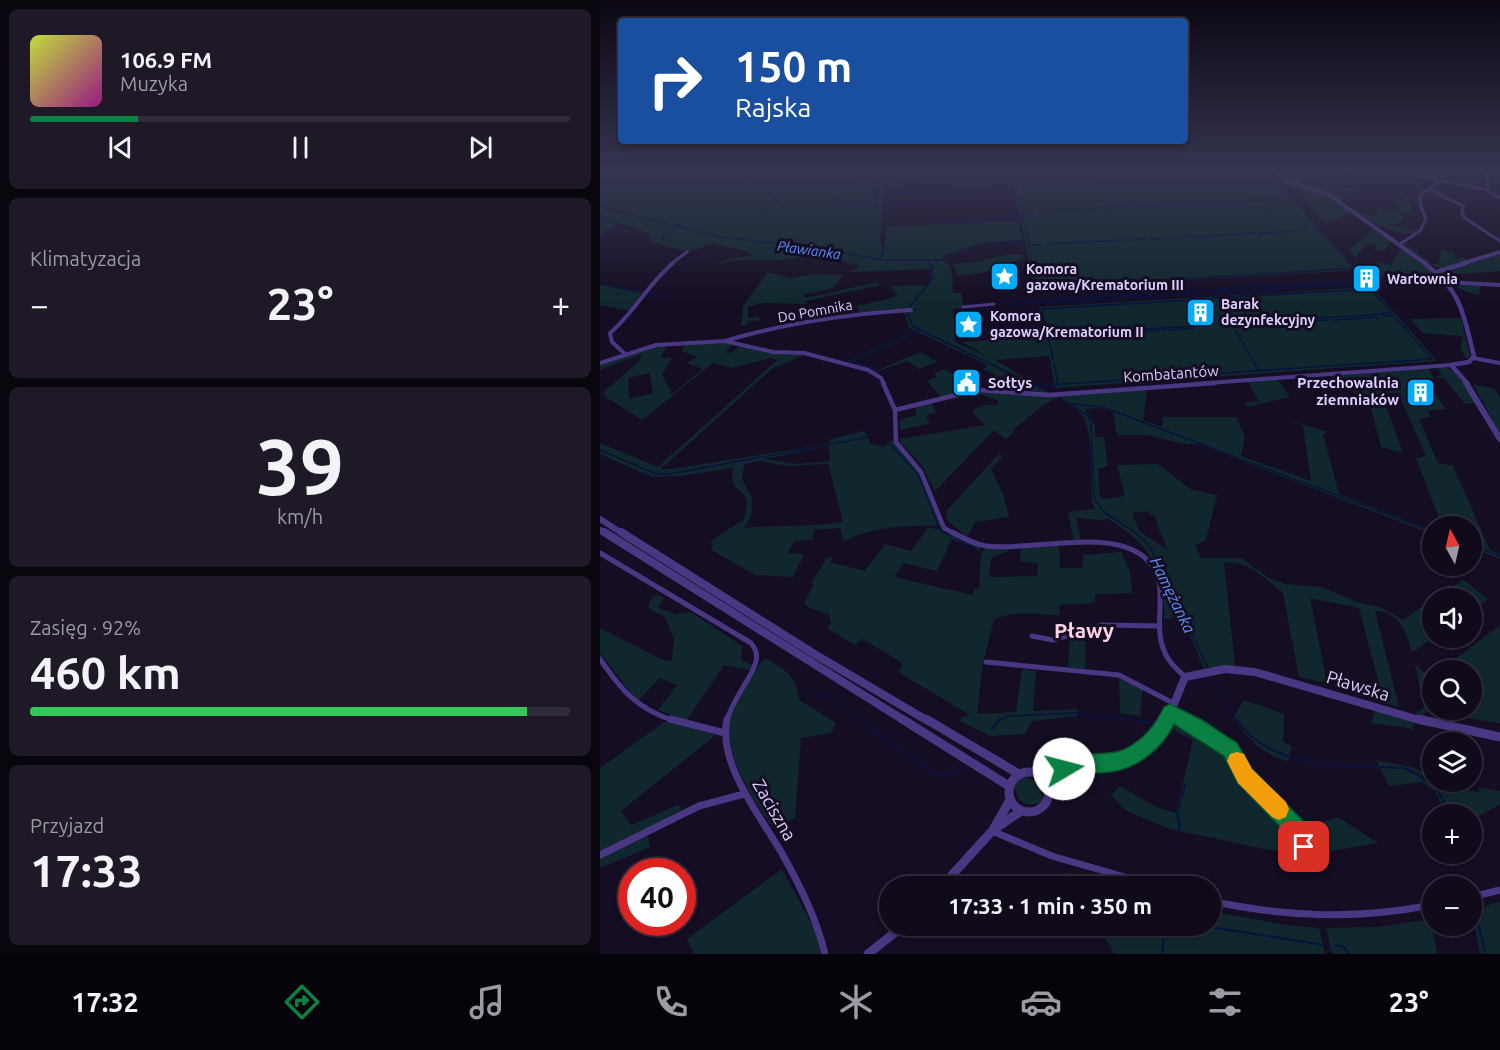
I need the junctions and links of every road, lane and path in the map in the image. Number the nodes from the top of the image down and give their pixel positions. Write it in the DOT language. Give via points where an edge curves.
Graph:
graph roads {
  1 [pos="1355,213"];
  2 [pos="1424,213"];
  3 [pos="1462,213"];
  4 [pos="1500,242"];
  5 [pos="1400,244"];
  6 [pos="687,252"];
  7 [pos="1500,252"];
  8 [pos="1437,272"];
  9 [pos="1447,282"];
  10 [pos="1500,285"];
  11 [pos="994,304"];
  12 [pos="963,307"];
  13 [pos="911,310"];
  14 [pos="725,341"];
  15 [pos="626,354"];
  16 [pos="1473,358"];
  17 [pos="600,363"];
  18 [pos="1500,363"];
  19 [pos="1451,365"];
  20 [pos="895,410"];
  21 [pos="1500,439"];
  22 [pos="600,519"];
  23 [pos="600,530"];
  24 [pos="600,553"];
  25 [pos="1160,626"];
  26 [pos="1032,636"];
  27 [pos="600,659"];
  28 [pos="986,662"];
  29 [pos="1185,677"];
  30 [pos="1173,702"];
  31 [pos="1170,713"];
  32 [pos="725,733"];
  33 [pos="1500,737"];
  34 [pos="1019,774"];
  35 [pos="1044,778"];
  36 [pos="1009,786"];
  37 [pos="744,794"];
  38 [pos="1010,801"];
  39 [pos="1021,811"];
  40 [pos="992,831"];
  41 [pos="1304,847"];
  42 [pos="600,855"];
  43 [pos="951,876"];
  44 [pos="1120,876"];
  45 [pos="1500,890"];
  46 [pos="1482,894"];
  47 [pos="1221,903"];
  48 [pos="1422,907"];
  49 [pos="890,936"];
  50 [pos="825,954"];
  51 [pos="868,954"];
  1 -- 5 [label="street"];
  2 -- 5 [label="street" via="1425,225"];
  3 -- 4 [label="street"];
  5 -- 8 [label="street"];
  6 -- 15 [label="street" via="649,286 626,319 610,333 612,342"];
  7 -- 8 [label="street"];
  8 -- 9 [label="street"];
  9 -- 10 [label="street"];
  9 -- 16 [label="street" via="1460,302"];
  11 -- 12 [label="street"];
  13 -- 14 [label="street, Do Pomnika" via="861,314"];
  14 -- 15 [label="street" via="656,345"];
  14 -- 20 [label="street" via="773,352 804,353 868,370 881,378"];
  15 -- 17 [label="street"];
  16 -- 18 [label="street"];
  16 -- 19 [label="street"];
  19 -- 20 [label="street, Kombatantów" via="1049,394 977,390"];
  19 -- 21 [label="street" via="1472,389"];
  20 -- 25 [label="street" via="896,442 921,472 944,528 984,546 1099,542 1139,553 1152,562 1158,578"];
  22 -- 34 [label="street" via="816,655"];
  23 -- 36 [label="street"];
  24 -- 32 [label="street" via="702,612 756,649 756,663 728,713"];
  25 -- 26 [label="street" via="1103,625 1053,640"];
  25 -- 29 [label="street" via="1165,657"];
  27 -- 32 [label="street" via="631,699 681,723"];
  28 -- 30 [label="street" via="1119,675"];
  29 -- 30 [label="street"];
  29 -- 33 [label="street, Pławska" via="1233,669 1254,672 1427,722"];
  30 -- 31 [label="street"];
  31 -- 35 [label="street" via="1161,732 1133,756 1112,763 1070,765"];
  31 -- 41 [label="street" via="1230,749 1245,776 1295,828"];
  32 -- 37 [label="street, Zaciszna"];
  34 -- 35 [label="street" via="1031,771"];
  34 -- 36 [label="street"];
  35 -- 39 [label="street" via="1050,792 1045,805 1035,811"];
  36 -- 38 [label="street"];
  37 -- 42 [label="street" via="699,806"];
  37 -- 50 [label="street, Zaciszna" via="783,857 818,927"];
  38 -- 39 [label="street"];
  38 -- 40 [label="street"];
  39 -- 40 [label="street"];
  40 -- 43 [label="street"];
  40 -- 44 [label="street" via="1045,855"];
  45 -- 46 [label="street"];
  47 -- 48 [label="street" via="1322,918 1388,914"];
  49 -- 51 [label="street"];
}
